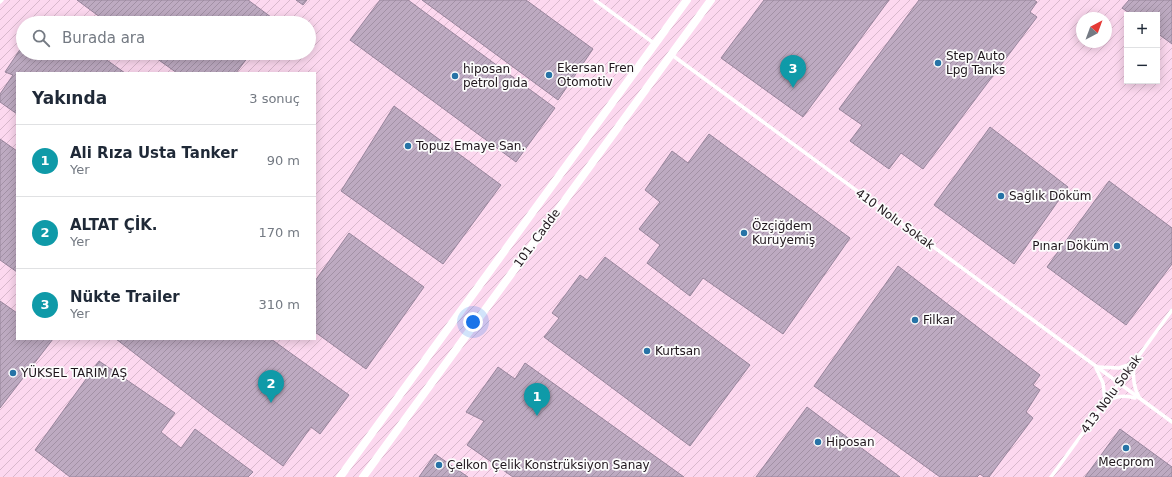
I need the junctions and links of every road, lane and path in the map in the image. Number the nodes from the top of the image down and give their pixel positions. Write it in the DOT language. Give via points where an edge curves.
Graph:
graph roads {
  1 [pos="594,0"];
  2 [pos="687,0"];
  3 [pos="711,0"];
  4 [pos="655,44"];
  5 [pos="672,55"];
  6 [pos="1172,310"];
  7 [pos="1134,363"];
  8 [pos="1096,367"];
  9 [pos="1118,384"];
  10 [pos="1141,400"];
  11 [pos="1105,401"];
  12 [pos="1172,422"];
  13 [pos="340,477"];
  14 [pos="363,477"];
  15 [pos="1050,477"];
  1 -- 4 [label="lane"];
  2 -- 4 [label="street, 101. Cadde"];
  3 -- 5 [label="street, 101. Cadde"];
  4 -- 13 [label="street, 101. Cadde"];
  5 -- 8 [label="lane, 410 Nolu Sokak"];
  5 -- 14 [label="street, 101. Cadde"];
  6 -- 7 [label="lane, 413 Nolu Sokak"];
  7 -- 8 [label="lane" via="1119,368"];
  7 -- 9 [label="lane, 413 Nolu Sokak"];
  7 -- 10 [label="lane" via="1133,381"];
  8 -- 9 [label="lane, 410 Nolu Sokak"];
  8 -- 11 [label="lane" via="1103,383"];
  9 -- 10 [label="lane, 410 Nolu Sokak"];
  9 -- 11 [label="lane, 413 Nolu Sokak"];
  10 -- 11 [label="lane" via="1120,396"];
  10 -- 12 [label="lane, 410 Nolu Sokak"];
  11 -- 15 [label="lane, 413 Nolu Sokak"];
}
